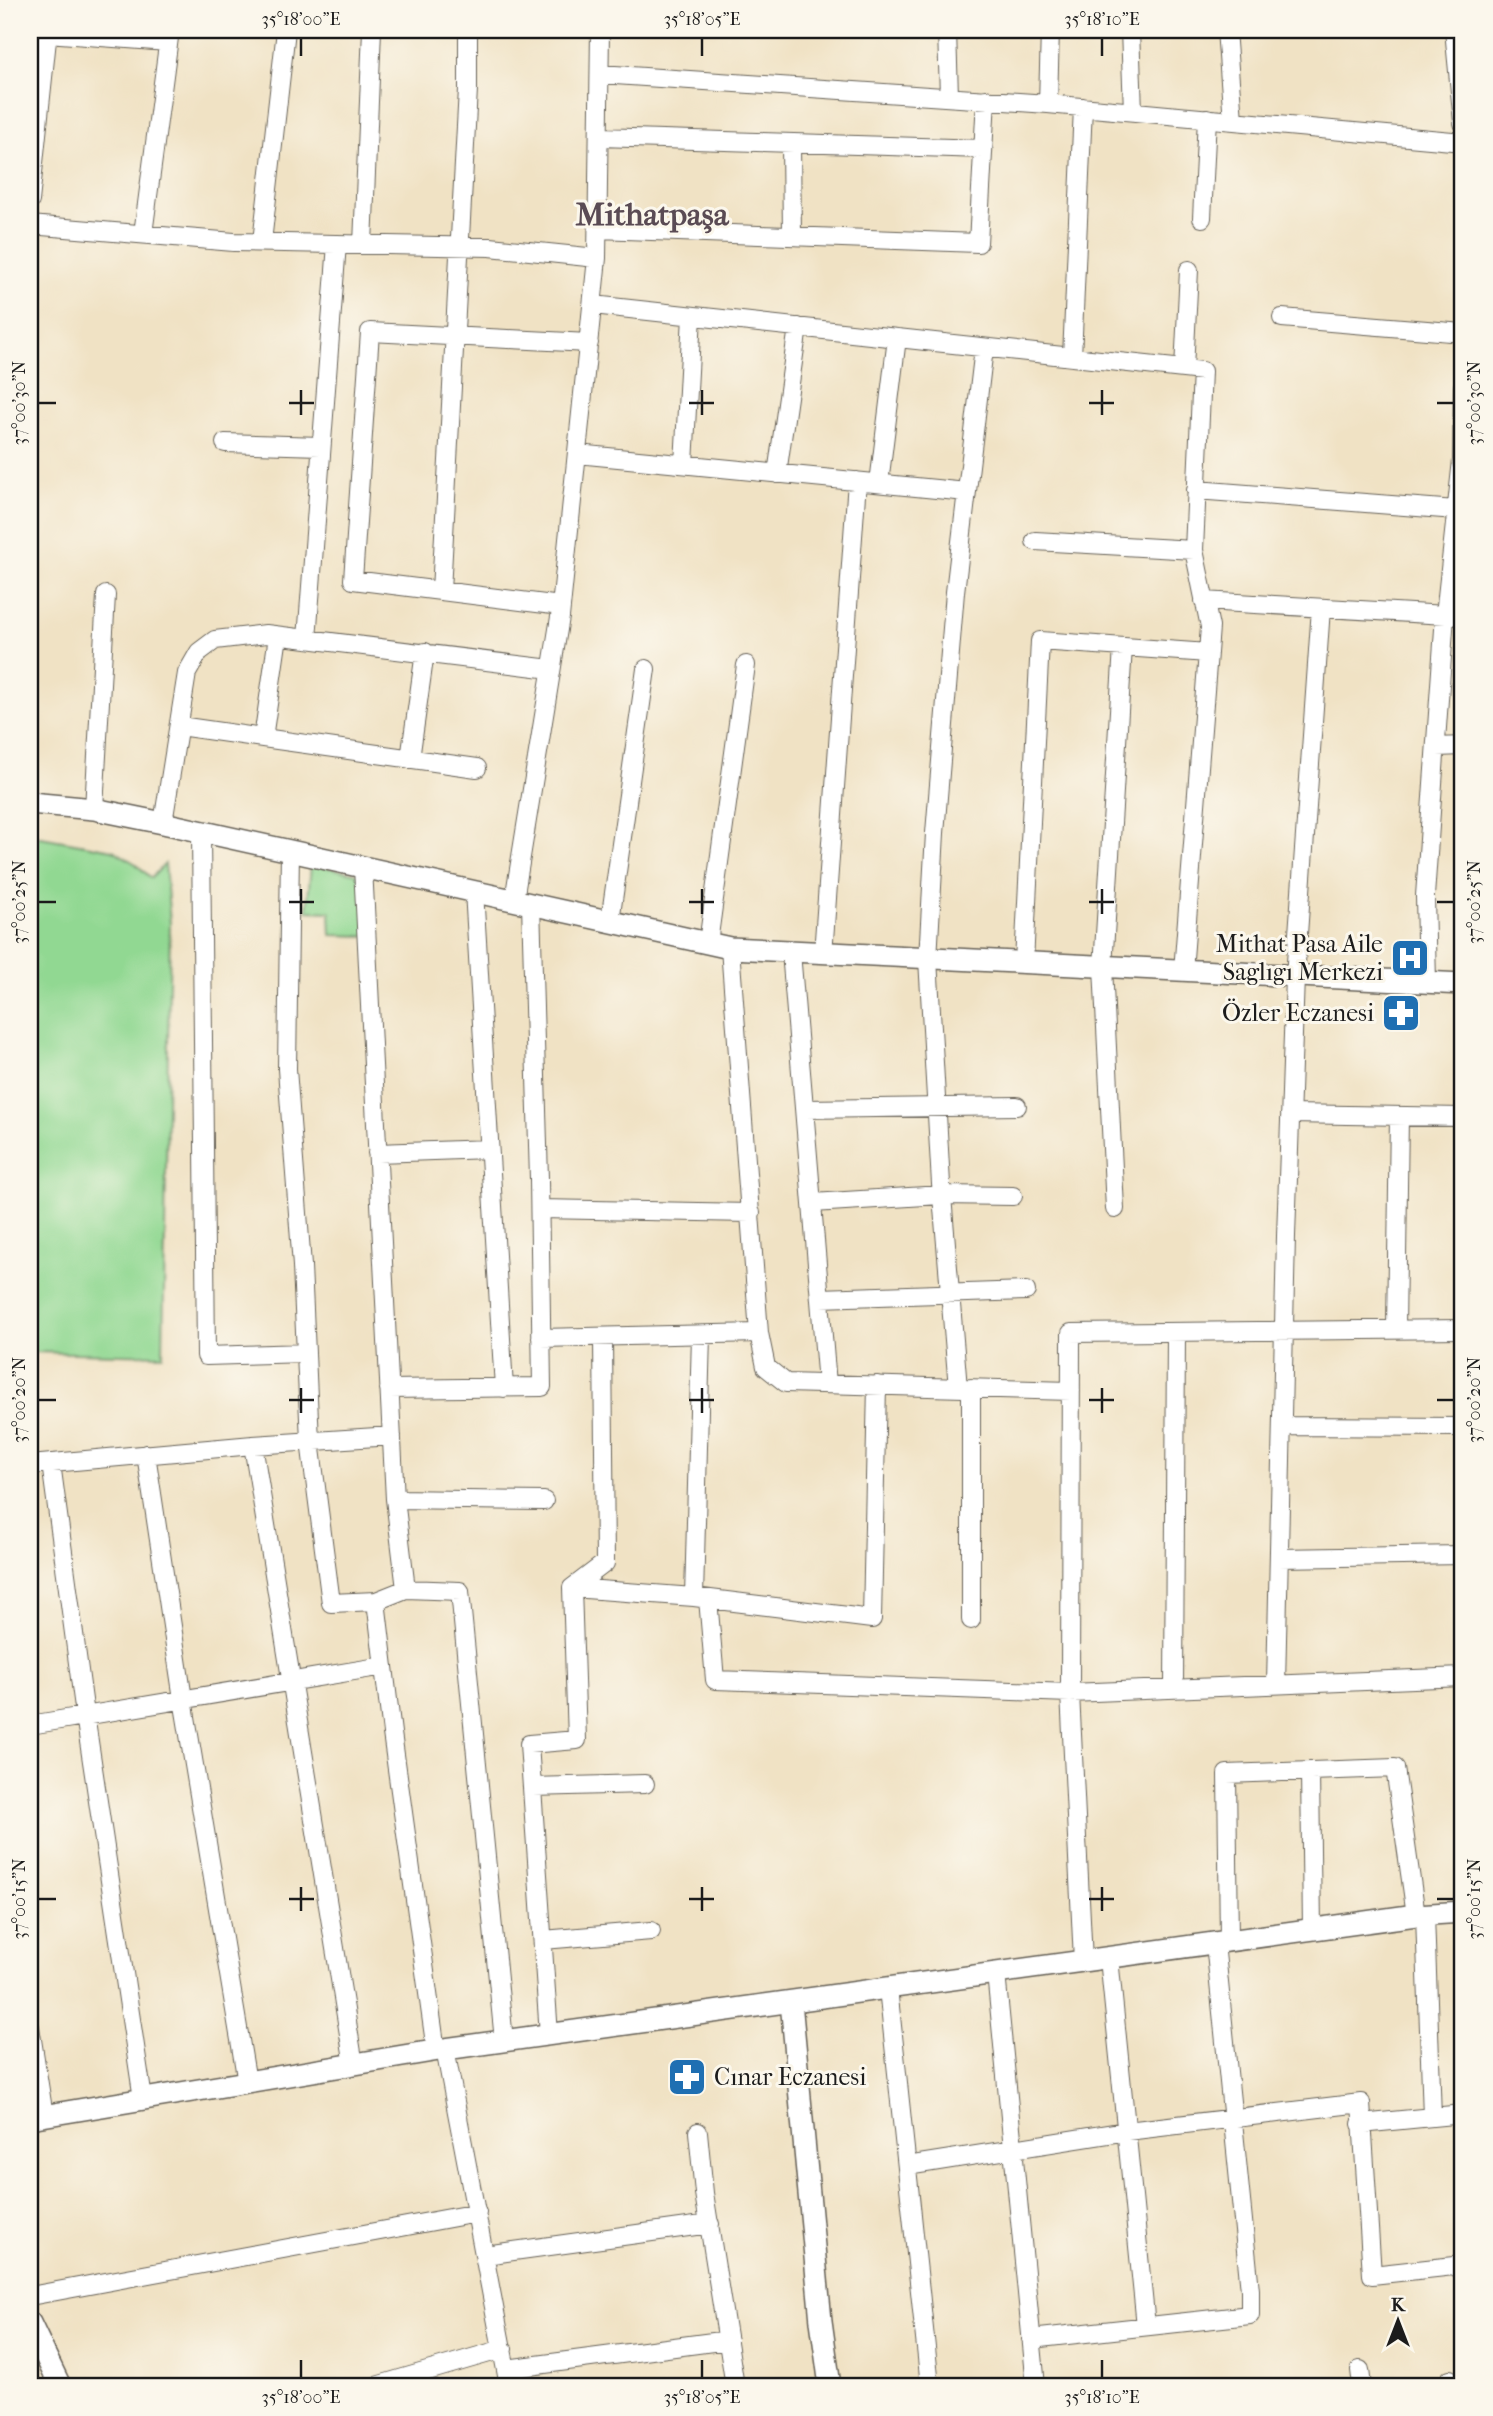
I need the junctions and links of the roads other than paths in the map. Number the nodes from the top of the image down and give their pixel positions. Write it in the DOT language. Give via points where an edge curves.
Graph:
graph roads {
  1 [pos="286,30"];
  2 [pos="372,30"];
  3 [pos="468,30"];
  4 [pos="600,30"];
  5 [pos="947,30"];
  6 [pos="1050,30"];
  7 [pos="1130,30"];
  8 [pos="1226,30"];
  9 [pos="1454,30"];
  10 [pos="48,32"];
  11 [pos="169,36"];
  12 [pos="600,74"];
  13 [pos="949,96"];
  14 [pos="986,99"];
  15 [pos="1048,104"];
  16 [pos="1083,107"];
  17 [pos="1133,111"];
  18 [pos="1207,118"];
  19 [pos="1233,120"];
  20 [pos="1463,123"];
  21 [pos="600,137"];
  22 [pos="1463,142"];
  23 [pos="791,143"];
  24 [pos="983,149"];
  25 [pos="30,201"];
  26 [pos="1202,218"];
  27 [pos="30,225"];
  28 [pos="598,229"];
  29 [pos="143,234"];
  30 [pos="792,236"];
  31 [pos="262,242"];
  32 [pos="337,244"];
  33 [pos="363,244"];
  34 [pos="460,247"];
  35 [pos="597,258"];
  36 [pos="1189,270"];
  37 [pos="593,305"];
  38 [pos="692,316"];
  39 [pos="1282,318"];
  40 [pos="798,327"];
  41 [pos="1463,333"];
  42 [pos="455,335"];
  43 [pos="897,338"];
  44 [pos="589,343"];
  45 [pos="984,348"];
  46 [pos="1072,357"];
  47 [pos="1184,369"];
  48 [pos="1463,387"];
  49 [pos="225,443"];
  50 [pos="1463,443"];
  51 [pos="321,446"];
  52 [pos="578,454"];
  53 [pos="684,464"];
  54 [pos="777,474"];
  55 [pos="857,481"];
  56 [pos="879,483"];
  57 [pos="1196,490"];
  58 [pos="967,492"];
  59 [pos="1457,510"];
  60 [pos="1035,541"];
  61 [pos="1194,550"];
  62 [pos="441,591"];
  63 [pos="106,595"];
  64 [pos="1205,601"];
  65 [pos="561,606"];
  66 [pos="1321,608"];
  67 [pos="1454,616"];
  68 [pos="278,636"];
  69 [pos="307,639"];
  70 [pos="1123,647"];
  71 [pos="425,652"];
  72 [pos="1208,653"];
  73 [pos="746,665"];
  74 [pos="551,669"];
  75 [pos="646,669"];
  76 [pos="179,726"];
  77 [pos="264,738"];
  78 [pos="1463,746"];
  79 [pos="1437,747"];
  80 [pos="410,759"];
  81 [pos="477,768"];
  82 [pos="30,803"];
  83 [pos="94,809"];
  84 [pos="163,823"];
  85 [pos="201,831"];
  86 [pos="290,851"];
  87 [pos="363,867"];
  88 [pos="474,891"];
  89 [pos="523,902"];
  90 [pos="610,921"];
  91 [pos="708,943"];
  92 [pos="730,948"];
  93 [pos="791,952"];
  94 [pos="822,954"];
  95 [pos="928,959"];
  96 [pos="1024,963"];
  97 [pos="1103,967"];
  98 [pos="1182,971"];
  99 [pos="1295,977"];
  100 [pos="1427,983"];
  101 [pos="1463,984"];
  102 [pos="936,1106"];
  103 [pos="1017,1106"];
  104 [pos="805,1108"];
  105 [pos="1290,1114"];
  106 [pos="1399,1116"];
  107 [pos="1463,1117"];
  108 [pos="489,1149"];
  109 [pos="377,1153"];
  110 [pos="942,1195"];
  111 [pos="1013,1196"];
  112 [pos="813,1203"];
  113 [pos="540,1209"];
  114 [pos="1115,1209"];
  115 [pos="751,1213"];
  116 [pos="1026,1291"];
  117 [pos="950,1292"];
  118 [pos="820,1298"];
  119 [pos="1396,1329"];
  120 [pos="1463,1329"];
  121 [pos="1284,1330"];
  122 [pos="1176,1332"];
  123 [pos="759,1333"];
  124 [pos="701,1335"];
  125 [pos="603,1337"];
  126 [pos="541,1338"];
  127 [pos="306,1353"];
  128 [pos="827,1384"];
  129 [pos="877,1385"];
  130 [pos="504,1388"];
  131 [pos="964,1388"];
  132 [pos="389,1389"];
  133 [pos="1070,1391"];
  134 [pos="1282,1426"];
  135 [pos="1463,1427"];
  136 [pos="392,1436"];
  137 [pos="310,1441"];
  138 [pos="253,1445"];
  139 [pos="146,1454"];
  140 [pos="51,1463"];
  141 [pos="30,1465"];
  142 [pos="395,1499"];
  143 [pos="544,1501"];
  144 [pos="1463,1555"];
  145 [pos="1279,1558"];
  146 [pos="572,1588"];
  147 [pos="406,1589"];
  148 [pos="701,1598"];
  149 [pos="376,1601"];
  150 [pos="971,1620"];
  151 [pos="384,1665"];
  152 [pos="1463,1677"];
  153 [pos="292,1681"];
  154 [pos="1276,1685"];
  155 [pos="1174,1689"];
  156 [pos="1070,1693"];
  157 [pos="183,1699"];
  158 [pos="85,1716"];
  159 [pos="30,1725"];
  160 [pos="1310,1771"];
  161 [pos="645,1784"];
  162 [pos="533,1787"];
  163 [pos="1463,1912"];
  164 [pos="1420,1915"];
  165 [pos="1312,1930"];
  166 [pos="652,1931"];
  167 [pos="543,1940"];
  168 [pos="1222,1942"];
  169 [pos="1109,1958"];
  170 [pos="1083,1961"];
  171 [pos="996,1973"];
  172 [pos="888,1988"];
  173 [pos="791,2002"];
  174 [pos="30,2027"];
  175 [pos="549,2035"];
  176 [pos="504,2041"];
  177 [pos="441,2050"];
  178 [pos="355,2064"];
  179 [pos="247,2082"];
  180 [pos="143,2099"];
  181 [pos="1463,2114"];
  182 [pos="37,2117"];
  183 [pos="1432,2117"];
  184 [pos="1232,2119"];
  185 [pos="1361,2124"];
  186 [pos="1127,2131"];
  187 [pos="698,2132"];
  188 [pos="1013,2150"];
  189 [pos="907,2166"];
  190 [pos="477,2213"];
  191 [pos="710,2224"];
  192 [pos="485,2255"];
  193 [pos="1463,2265"];
  194 [pos="30,2296"];
  195 [pos="30,2323"];
  196 [pos="1146,2326"];
  197 [pos="1031,2339"];
  198 [pos="728,2340"];
  199 [pos="503,2349"];
  200 [pos="508,2378"];
  201 [pos="60,2386"];
  202 [pos="376,2386"];
  203 [pos="735,2386"];
  204 [pos="830,2386"];
  205 [pos="930,2386"];
  206 [pos="1036,2386"];
  1 -- 31 [label="street"];
  2 -- 33 [label="street"];
  3 -- 34 [label="street"];
  4 -- 12 [label="street"];
  5 -- 13 [label="street"];
  6 -- 15 [label="street"];
  7 -- 17 [label="street"];
  8 -- 19 [label="street"];
  9 -- 20 [label="street"];
  10 -- 11 [label="street"];
  10 -- 25 [label="street"];
  11 -- 29 [label="street"];
  12 -- 13 [label="street"];
  12 -- 21 [label="street"];
  13 -- 14 [label="street"];
  14 -- 15 [label="street"];
  14 -- 24 [label="street"];
  15 -- 16 [label="street"];
  16 -- 17 [label="street"];
  16 -- 46 [label="street"];
  17 -- 18 [label="street"];
  18 -- 19 [label="street"];
  18 -- 26 [label="street"];
  19 -- 22 [label="street"];
  21 -- 23 [label="street"];
  21 -- 28 [label="street"];
  23 -- 24 [label="street"];
  23 -- 30 [label="street"];
  24 -- 30 [label="street" via="978,243"];
  27 -- 29 [label="street"];
  28 -- 30 [label="street"];
  28 -- 35 [label="street"];
  29 -- 31 [label="street"];
  31 -- 32 [label="street"];
  32 -- 33 [label="street"];
  32 -- 51 [label="street"];
  33 -- 34 [label="street"];
  34 -- 35 [label="street"];
  34 -- 42 [label="street"];
  35 -- 37 [label="street"];
  36 -- 47 [label="street"];
  37 -- 38 [label="street"];
  37 -- 44 [label="street"];
  38 -- 40 [label="street"];
  38 -- 53 [label="street"];
  39 -- 41 [label="street"];
  40 -- 43 [label="street"];
  40 -- 54 [label="street"];
  42 -- 44 [label="street"];
  42 -- 62 [label="street"];
  42 -- 62 [label="street" via="370,332 353,580"];
  43 -- 45 [label="street"];
  43 -- 56 [label="street"];
  44 -- 52 [label="street"];
  45 -- 46 [label="street"];
  45 -- 58 [label="street"];
  46 -- 47 [label="street"];
  47 -- 57 [label="street" via="1202,371"];
  48 -- 50 [label="street"];
  49 -- 51 [label="street"];
  50 -- 59 [label="street"];
  51 -- 69 [label="street"];
  52 -- 53 [label="street"];
  52 -- 65 [label="street"];
  53 -- 54 [label="street"];
  54 -- 55 [label="street"];
  55 -- 56 [label="street"];
  55 -- 94 [label="street"];
  56 -- 58 [label="street"];
  57 -- 59 [label="street"];
  57 -- 61 [label="street"];
  58 -- 95 [label="street" via="954,605"];
  59 -- 67 [label="street"];
  60 -- 61 [label="street"];
  61 -- 64 [label="street"];
  62 -- 65 [label="street"];
  63 -- 83 [label="street"];
  64 -- 66 [label="street"];
  64 -- 72 [label="street"];
  65 -- 74 [label="street"];
  66 -- 67 [label="street"];
  66 -- 99 [label="street"];
  67 -- 79 [label="street"];
  68 -- 69 [label="street"];
  68 -- 76 [label="street" via="215,640 199,652 187,673"];
  68 -- 77 [label="street"];
  69 -- 71 [label="street"];
  70 -- 72 [label="street"];
  70 -- 96 [label="street" via="1040,641"];
  70 -- 97 [label="street"];
  71 -- 74 [label="street"];
  71 -- 80 [label="street"];
  72 -- 98 [label="street"];
  73 -- 91 [label="street"];
  74 -- 89 [label="street"];
  75 -- 90 [label="street"];
  76 -- 77 [label="street"];
  76 -- 84 [label="street"];
  77 -- 80 [label="street"];
  78 -- 79 [label="street"];
  79 -- 100 [label="street" via="1425,896"];
  80 -- 81 [label="street"];
  82 -- 83 [label="street"];
  83 -- 84 [label="street"];
  84 -- 85 [label="street"];
  85 -- 86 [label="street"];
  85 -- 127 [label="street" via="206,1356"];
  86 -- 87 [label="street"];
  86 -- 127 [label="street" via="287,1069"];
  87 -- 88 [label="street"];
  87 -- 109 [label="street"];
  88 -- 89 [label="street"];
  88 -- 108 [label="street"];
  89 -- 90 [label="street"];
  89 -- 113 [label="street"];
  90 -- 91 [label="street"];
  91 -- 92 [label="street"];
  92 -- 93 [label="street"];
  92 -- 115 [label="street"];
  93 -- 94 [label="street"];
  93 -- 104 [label="street"];
  94 -- 95 [label="street"];
  95 -- 96 [label="street"];
  95 -- 102 [label="street"];
  96 -- 97 [label="street"];
  97 -- 98 [label="street"];
  97 -- 114 [label="street"];
  98 -- 99 [label="street"];
  99 -- 100 [label="street"];
  99 -- 105 [label="street"];
  100 -- 101 [label="street"];
  102 -- 103 [label="street"];
  102 -- 104 [label="street"];
  102 -- 110 [label="street"];
  104 -- 112 [label="street"];
  105 -- 106 [label="street"];
  105 -- 121 [label="street"];
  106 -- 107 [label="street"];
  106 -- 119 [label="street"];
  108 -- 109 [label="street"];
  108 -- 130 [label="street"];
  109 -- 132 [label="street"];
  110 -- 111 [label="street"];
  110 -- 112 [label="street"];
  110 -- 117 [label="street"];
  112 -- 118 [label="street"];
  113 -- 115 [label="street"];
  113 -- 126 [label="street"];
  115 -- 123 [label="street"];
  116 -- 117 [label="street"];
  117 -- 118 [label="street"];
  117 -- 131 [label="street"];
  118 -- 128 [label="street"];
  119 -- 120 [label="street"];
  119 -- 121 [label="street"];
  121 -- 122 [label="street"];
  121 -- 134 [label="street"];
  122 -- 133 [label="street" via="1070,1333"];
  122 -- 155 [label="street"];
  123 -- 124 [label="street"];
  123 -- 128 [label="street" via="766,1367 786,1382"];
  124 -- 125 [label="street"];
  124 -- 148 [label="street"];
  125 -- 126 [label="street"];
  125 -- 146 [label="street" via="605,1563"];
  126 -- 130 [label="street" via="542,1387"];
  127 -- 137 [label="street"];
  128 -- 129 [label="street"];
  129 -- 131 [label="street"];
  129 -- 148 [label="street" via="872,1619"];
  130 -- 132 [label="street"];
  131 -- 133 [label="street"];
  131 -- 150 [label="street"];
  132 -- 136 [label="street"];
  133 -- 156 [label="street"];
  134 -- 135 [label="street"];
  134 -- 145 [label="street"];
  136 -- 137 [label="street"];
  136 -- 142 [label="street"];
  137 -- 138 [label="street"];
  137 -- 149 [label="street" via="331,1603"];
  138 -- 139 [label="street"];
  138 -- 153 [label="street"];
  139 -- 140 [label="street"];
  139 -- 157 [label="street"];
  140 -- 141 [label="street"];
  140 -- 158 [label="street"];
  142 -- 143 [label="street"];
  142 -- 147 [label="street"];
  144 -- 145 [label="street"];
  145 -- 154 [label="street"];
  146 -- 148 [label="street"];
  146 -- 162 [label="street" via="578,1740 529,1744"];
  147 -- 149 [label="street"];
  147 -- 176 [label="street" via="460,1591"];
  148 -- 156 [label="street" via="715,1680"];
  149 -- 151 [label="street"];
  151 -- 153 [label="street"];
  151 -- 177 [label="street"];
  152 -- 154 [label="street"];
  153 -- 157 [label="street"];
  153 -- 178 [label="street"];
  154 -- 155 [label="street"];
  155 -- 156 [label="street"];
  156 -- 170 [label="street"];
  157 -- 158 [label="street"];
  157 -- 179 [label="street"];
  158 -- 159 [label="street"];
  158 -- 180 [label="street"];
  160 -- 164 [label="street" via="1395,1768"];
  160 -- 165 [label="street"];
  160 -- 168 [label="street" via="1227,1774"];
  161 -- 162 [label="street"];
  162 -- 167 [label="street"];
  163 -- 164 [label="street"];
  164 -- 165 [label="street"];
  164 -- 183 [label="street"];
  165 -- 168 [label="street"];
  166 -- 167 [label="street"];
  167 -- 175 [label="street"];
  168 -- 169 [label="street"];
  168 -- 184 [label="street"];
  169 -- 170 [label="street"];
  169 -- 186 [label="street"];
  170 -- 171 [label="street"];
  171 -- 172 [label="street"];
  171 -- 188 [label="street"];
  172 -- 173 [label="street"];
  172 -- 189 [label="street"];
  173 -- 175 [label="street"];
  173 -- 204 [label="street"];
  174 -- 182 [label="street"];
  175 -- 176 [label="street"];
  176 -- 177 [label="street"];
  177 -- 178 [label="street"];
  177 -- 190 [label="street"];
  178 -- 179 [label="street"];
  179 -- 180 [label="street"];
  180 -- 182 [label="street"];
  181 -- 183 [label="street"];
  183 -- 185 [label="street"];
  184 -- 185 [label="street" via="1361,2103"];
  184 -- 186 [label="street"];
  184 -- 196 [label="street" via="1250,2315"];
  185 -- 193 [label="street" via="1372,2275"];
  186 -- 188 [label="street"];
  186 -- 196 [label="street"];
  187 -- 191 [label="street"];
  188 -- 189 [label="street"];
  188 -- 197 [label="street"];
  189 -- 205 [label="street"];
  190 -- 192 [label="street"];
  190 -- 194 [label="street"];
  191 -- 192 [label="street"];
  191 -- 198 [label="street"];
  192 -- 199 [label="street"];
  195 -- 201 [label="street"];
  196 -- 197 [label="street"];
  197 -- 206 [label="street"];
  198 -- 200 [label="street"];
  198 -- 203 [label="street"];
  199 -- 200 [label="street"];
  199 -- 202 [label="street"];
}
